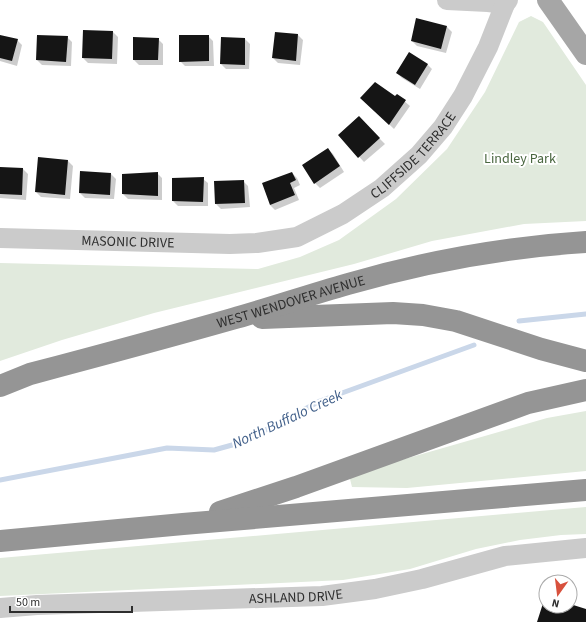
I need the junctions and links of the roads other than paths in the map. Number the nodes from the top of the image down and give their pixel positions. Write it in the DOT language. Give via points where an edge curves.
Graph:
graph roads {
  1 [pos="446,0"];
  2 [pos="548,0"];
  3 [pos="507,2"];
  4 [pos="586,54"];
  5 [pos="0,238"];
  6 [pos="586,242"];
  7 [pos="257,243"];
  8 [pos="232,319"];
  9 [pos="586,361"];
  10 [pos="0,386"];
  11 [pos="586,390"];
  12 [pos="586,490"];
  13 [pos="183,524"];
  14 [pos="0,540"];
  15 [pos="586,548"];
  16 [pos="0,608"];
  1 -- 3 [label="street"];
  2 -- 4 [label="main road"];
  3 -- 7 [label="street, CLIFFSIDE TERRACE" via="463,96 443,127 419,155 382,188 343,214 298,237"];
  5 -- 7 [label="street, MASONIC DRIVE"];
  6 -- 8 [label="highway, WEST WENDOVER AVENUE" via="546,244 412,268"];
  8 -- 9 [label="highway" via="393,313 423,315 488,330 541,349"];
  8 -- 10 [label="highway, WEST WENDOVER AVENUE" via="30,374"];
  11 -- 13 [label="highway" via="528,403 296,487"];
  12 -- 13 [label="highway"];
  13 -- 14 [label="highway"];
  15 -- 16 [label="street, ASHLAND DRIVE" via="505,556 422,579 322,596"];
}
